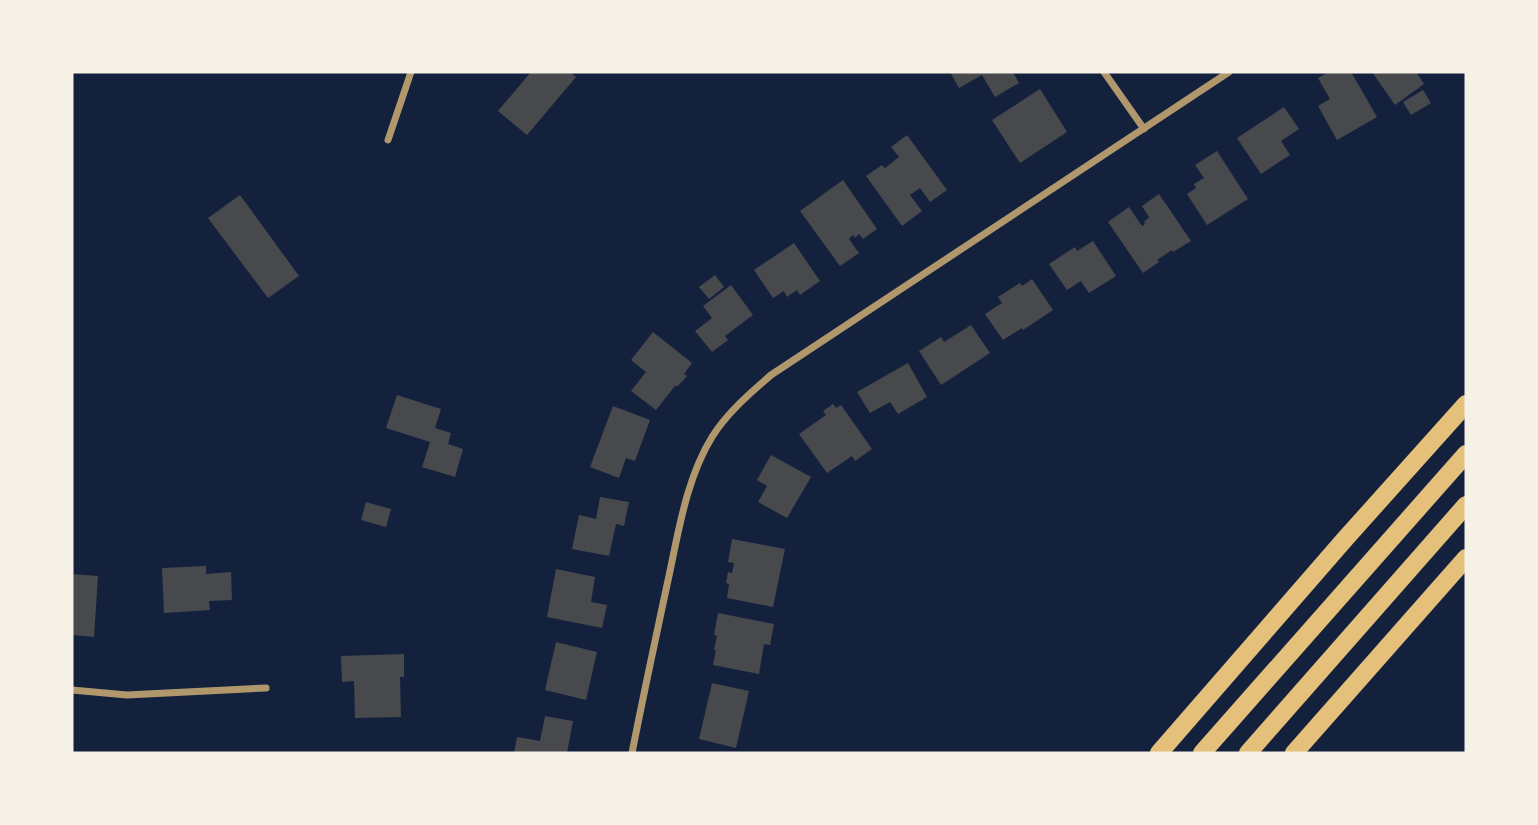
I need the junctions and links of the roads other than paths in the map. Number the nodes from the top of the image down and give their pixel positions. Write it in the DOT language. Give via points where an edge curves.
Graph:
graph roads {
  1 [pos="411,72"];
  2 [pos="1104,72"];
  3 [pos="1229,72"];
  4 [pos="1144,129"];
  5 [pos="388,140"];
  6 [pos="1466,404"];
  7 [pos="1466,454"];
  8 [pos="1466,505"];
  9 [pos="1466,558"];
  10 [pos="266,688"];
  11 [pos="72,690"];
  12 [pos="632,753"];
  13 [pos="1159,753"];
  14 [pos="1202,753"];
  15 [pos="1248,753"];
  16 [pos="1294,753"];
  1 -- 5 [label="street"];
  2 -- 4 [label="street"];
  3 -- 4 [label="street"];
  4 -- 12 [label="street" via="771,375 726,418 690,488"];
  6 -- 13 [label="highway"];
  7 -- 14 [label="highway"];
  8 -- 15 [label="highway"];
  9 -- 16 [label="highway"];
  10 -- 11 [label="street" via="127,695"];
}
